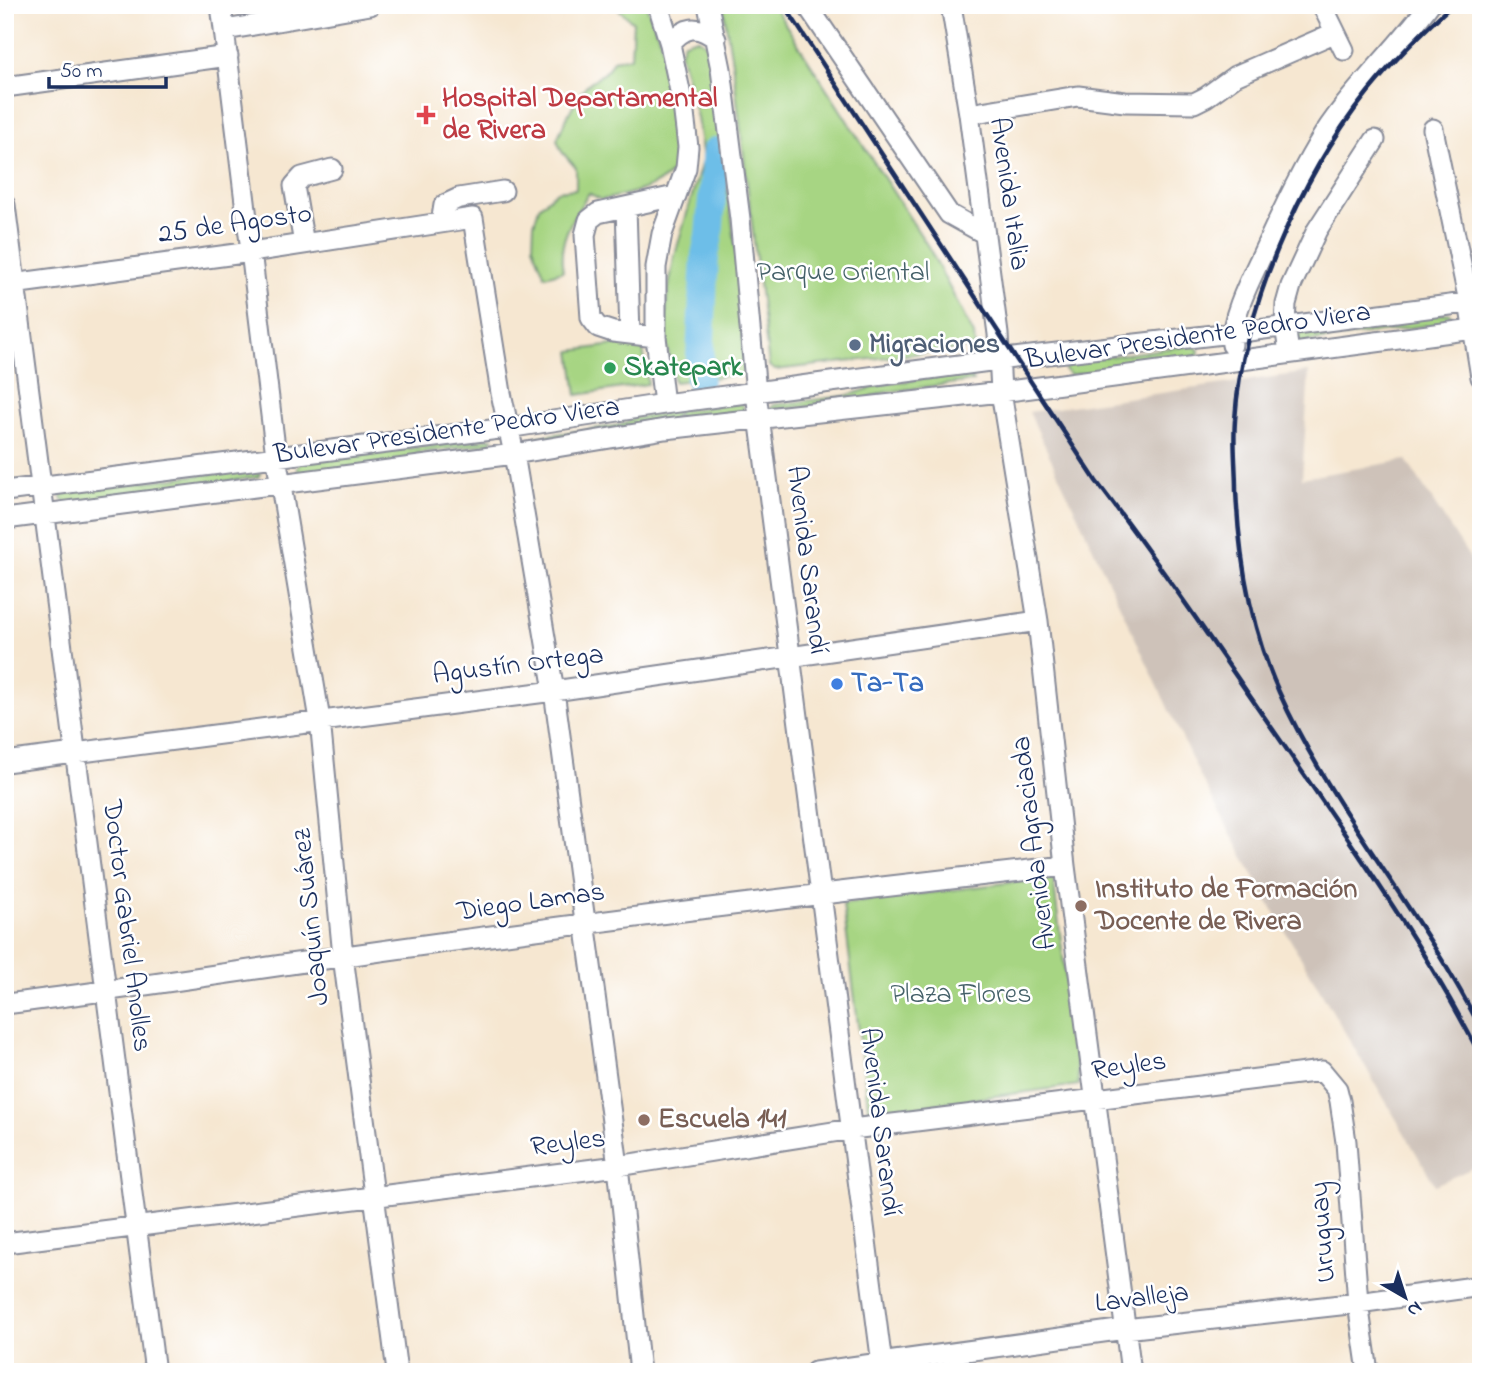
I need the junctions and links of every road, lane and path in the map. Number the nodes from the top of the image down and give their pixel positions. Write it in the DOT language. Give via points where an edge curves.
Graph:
graph roads {
  1 [pos="221,5"];
  2 [pos="370,5"];
  3 [pos="658,5"];
  4 [pos="708,5"];
  5 [pos="807,5"];
  6 [pos="951,5"];
  7 [pos="1322,5"];
  8 [pos="1429,5"];
  9 [pos="225,30"];
  10 [pos="716,39"];
  11 [pos="670,44"];
  12 [pos="228,56"];
  13 [pos="5,87"];
  14 [pos="969,114"];
  15 [pos="1433,129"];
  16 [pos="1375,140"];
  17 [pos="332,169"];
  18 [pos="503,191"];
  19 [pos="675,196"];
  20 [pos="5,205"];
  21 [pos="626,207"];
  22 [pos="441,223"];
  23 [pos="985,234"];
  24 [pos="304,244"];
  25 [pos="251,252"];
  26 [pos="10,284"];
  27 [pos="1475,301"];
  28 [pos="1285,325"];
  29 [pos="1477,328"];
  30 [pos="1231,333"];
  31 [pos="630,334"];
  32 [pos="656,337"];
  33 [pos="1289,353"];
  34 [pos="1233,359"];
  35 [pos="999,360"];
  36 [pos="1481,377"];
  37 [pos="1001,392"];
  38 [pos="756,393"];
  39 [pos="664,404"];
  40 [pos="760,419"];
  41 [pos="507,428"];
  42 [pos="514,454"];
  43 [pos="276,457"];
  44 [pos="280,483"];
  45 [pos="41,487"];
  46 [pos="5,491"];
  47 [pos="45,513"];
  48 [pos="5,519"];
  49 [pos="1038,621"];
  50 [pos="791,657"];
  51 [pos="554,691"];
  52 [pos="320,720"];
  53 [pos="75,754"];
  54 [pos="5,762"];
  55 [pos="1065,866"];
  56 [pos="821,893"];
  57 [pos="584,923"];
  58 [pos="343,956"];
  59 [pos="106,992"];
  60 [pos="5,1004"];
  61 [pos="1337,1089"];
  62 [pos="1096,1100"];
  63 [pos="852,1129"];
  64 [pos="618,1166"];
  65 [pos="374,1196"];
  66 [pos="137,1228"];
  67 [pos="5,1243"];
  68 [pos="1478,1286"];
  69 [pos="1358,1303"];
  70 [pos="1125,1329"];
  71 [pos="883,1367"];
  72 [pos="155,1372"];
  73 [pos="397,1372"];
  74 [pos="640,1372"];
  75 [pos="816,1372"];
  76 [pos="1131,1372"];
  77 [pos="1368,1372"];
  1 -- 9 [label="street, Joaquín Suárez"];
  2 -- 9 [label="street"];
  3 -- 11 [label="street"];
  4 -- 10 [label="street, Avenida Sarandí"];
  5 -- 23 [label="street" via="949,214"];
  6 -- 14 [label="street, Avenida Italia"];
  7 -- 14 [label="street" via="1339,42 1235,76 1194,103 1078,96"];
  8 -- 30 [label="street" via="1324,134 1264,250"];
  9 -- 12 [label="street, Joaquín Suárez"];
  10 -- 11 [label="street" via="705,30 692,28 679,33"];
  10 -- 38 [label="street, Avenida Sarandí" via="740,219"];
  11 -- 19 [label="street" via="688,147"];
  12 -- 13 [label="street"];
  12 -- 25 [label="street, Joaquín Suárez"];
  14 -- 23 [label="street, Avenida Italia"];
  15 -- 27 [label="street"];
  16 -- 28 [label="street" via="1317,230 1291,286"];
  17 -- 24 [label="street" via="303,177 294,186"];
  18 -- 22 [label="street" via="444,205"];
  19 -- 21 [label="street"];
  19 -- 32 [label="street" via="656,267"];
  20 -- 26 [label="street, Doctor Gabriel Anolles"];
  21 -- 31 [label="street"];
  21 -- 31 [label="street" via="598,213 589,220 585,235 591,318 598,327"];
  22 -- 24 [label="street, 25 de Agosto"];
  22 -- 41 [label="street, 25 de Agosto" via="473,218"];
  23 -- 35 [label="street, Avenida Italia"];
  24 -- 25 [label="street, 25 de Agosto"];
  25 -- 26 [label="street, 25 de Agosto"];
  25 -- 43 [label="street, Joaquín Suárez"];
  26 -- 45 [label="street, Doctor Gabriel Anolles"];
  27 -- 28 [label="street, Bulevar Presidente Pedro Viera"];
  27 -- 29 [label="street"];
  28 -- 30 [label="street, Bulevar Presidente Pedro Viera"];
  28 -- 33 [label="street"];
  29 -- 33 [label="street, Bulevar Presidente Pedro Viera"];
  29 -- 36 [label="street"];
  30 -- 34 [label="street"];
  30 -- 35 [label="street, Bulevar Presidente Pedro Viera"];
  31 -- 32 [label="street"];
  32 -- 39 [label="street"];
  33 -- 34 [label="street, Bulevar Presidente Pedro Viera"];
  34 -- 37 [label="street, Bulevar Presidente Pedro Viera"];
  35 -- 37 [label="street, Avenida Italia"];
  35 -- 38 [label="street, Bulevar Presidente Pedro Viera"];
  37 -- 40 [label="street, Bulevar Presidente Pedro Viera"];
  37 -- 49 [label="street, Avenida Agraciada"];
  38 -- 39 [label="street, Bulevar Presidente Pedro Viera"];
  38 -- 40 [label="street, Avenida Sarandí"];
  39 -- 41 [label="street, Bulevar Presidente Pedro Viera"];
  40 -- 42 [label="street, Bulevar Presidente Pedro Viera"];
  40 -- 50 [label="street, Avenida Sarandí"];
  41 -- 42 [label="street"];
  41 -- 43 [label="street, Bulevar Presidente Pedro Viera"];
  42 -- 44 [label="street, Bulevar Presidente Pedro Viera"];
  42 -- 51 [label="street"];
  43 -- 44 [label="street, Joaquín Suárez"];
  43 -- 45 [label="street, Bulevar Presidente Pedro Viera"];
  44 -- 47 [label="street, Bulevar Presidente Pedro Viera"];
  44 -- 52 [label="street, Joaquín Suárez"];
  45 -- 46 [label="street, Bulevar Presidente Pedro Viera"];
  45 -- 47 [label="street, Doctor Gabriel Anolles"];
  47 -- 48 [label="street, Bulevar Presidente Pedro Viera"];
  47 -- 53 [label="street, Doctor Gabriel Anolles"];
  49 -- 50 [label="street, Agustín Ortega"];
  49 -- 55 [label="street, Avenida Agraciada"];
  50 -- 51 [label="street, Agustín Ortega"];
  50 -- 56 [label="street, Avenida Sarandí"];
  51 -- 52 [label="street, Agustín Ortega"];
  51 -- 57 [label="street"];
  52 -- 53 [label="street, Agustín Ortega"];
  52 -- 58 [label="street, Joaquín Suárez"];
  53 -- 54 [label="street, Agustín Ortega"];
  53 -- 59 [label="street, Doctor Gabriel Anolles"];
  55 -- 56 [label="street, Diego Lamas"];
  55 -- 62 [label="street, Avenida Agraciada"];
  56 -- 57 [label="street, Diego Lamas"];
  56 -- 63 [label="street, Avenida Sarandí"];
  57 -- 58 [label="street, Diego Lamas"];
  57 -- 64 [label="street"];
  58 -- 59 [label="street, Diego Lamas"];
  58 -- 65 [label="street, Joaquín Suárez"];
  59 -- 60 [label="street, Diego Lamas"];
  59 -- 66 [label="street, Doctor Gabriel Anolles"];
  61 -- 62 [label="street, Reyles" via="1322,1071"];
  61 -- 69 [label="street, Uruguay" via="1346,1142"];
  62 -- 63 [label="street, Reyles"];
  62 -- 70 [label="street, Avenida Agraciada"];
  63 -- 64 [label="street, Reyles"];
  63 -- 71 [label="street, Avenida Sarandí"];
  64 -- 65 [label="street, Reyles"];
  64 -- 74 [label="street"];
  65 -- 66 [label="street, Reyles"];
  65 -- 73 [label="street, Joaquín Suárez"];
  66 -- 67 [label="street, Reyles"];
  66 -- 72 [label="street, Doctor Gabriel Anolles"];
  68 -- 69 [label="street, Lavalleja"];
  69 -- 70 [label="street, Lavalleja"];
  69 -- 77 [label="street, Uruguay"];
  70 -- 71 [label="street, Lavalleja"];
  70 -- 76 [label="street, Avenida Agraciada"];
  71 -- 75 [label="street, Lavalleja"];
}
